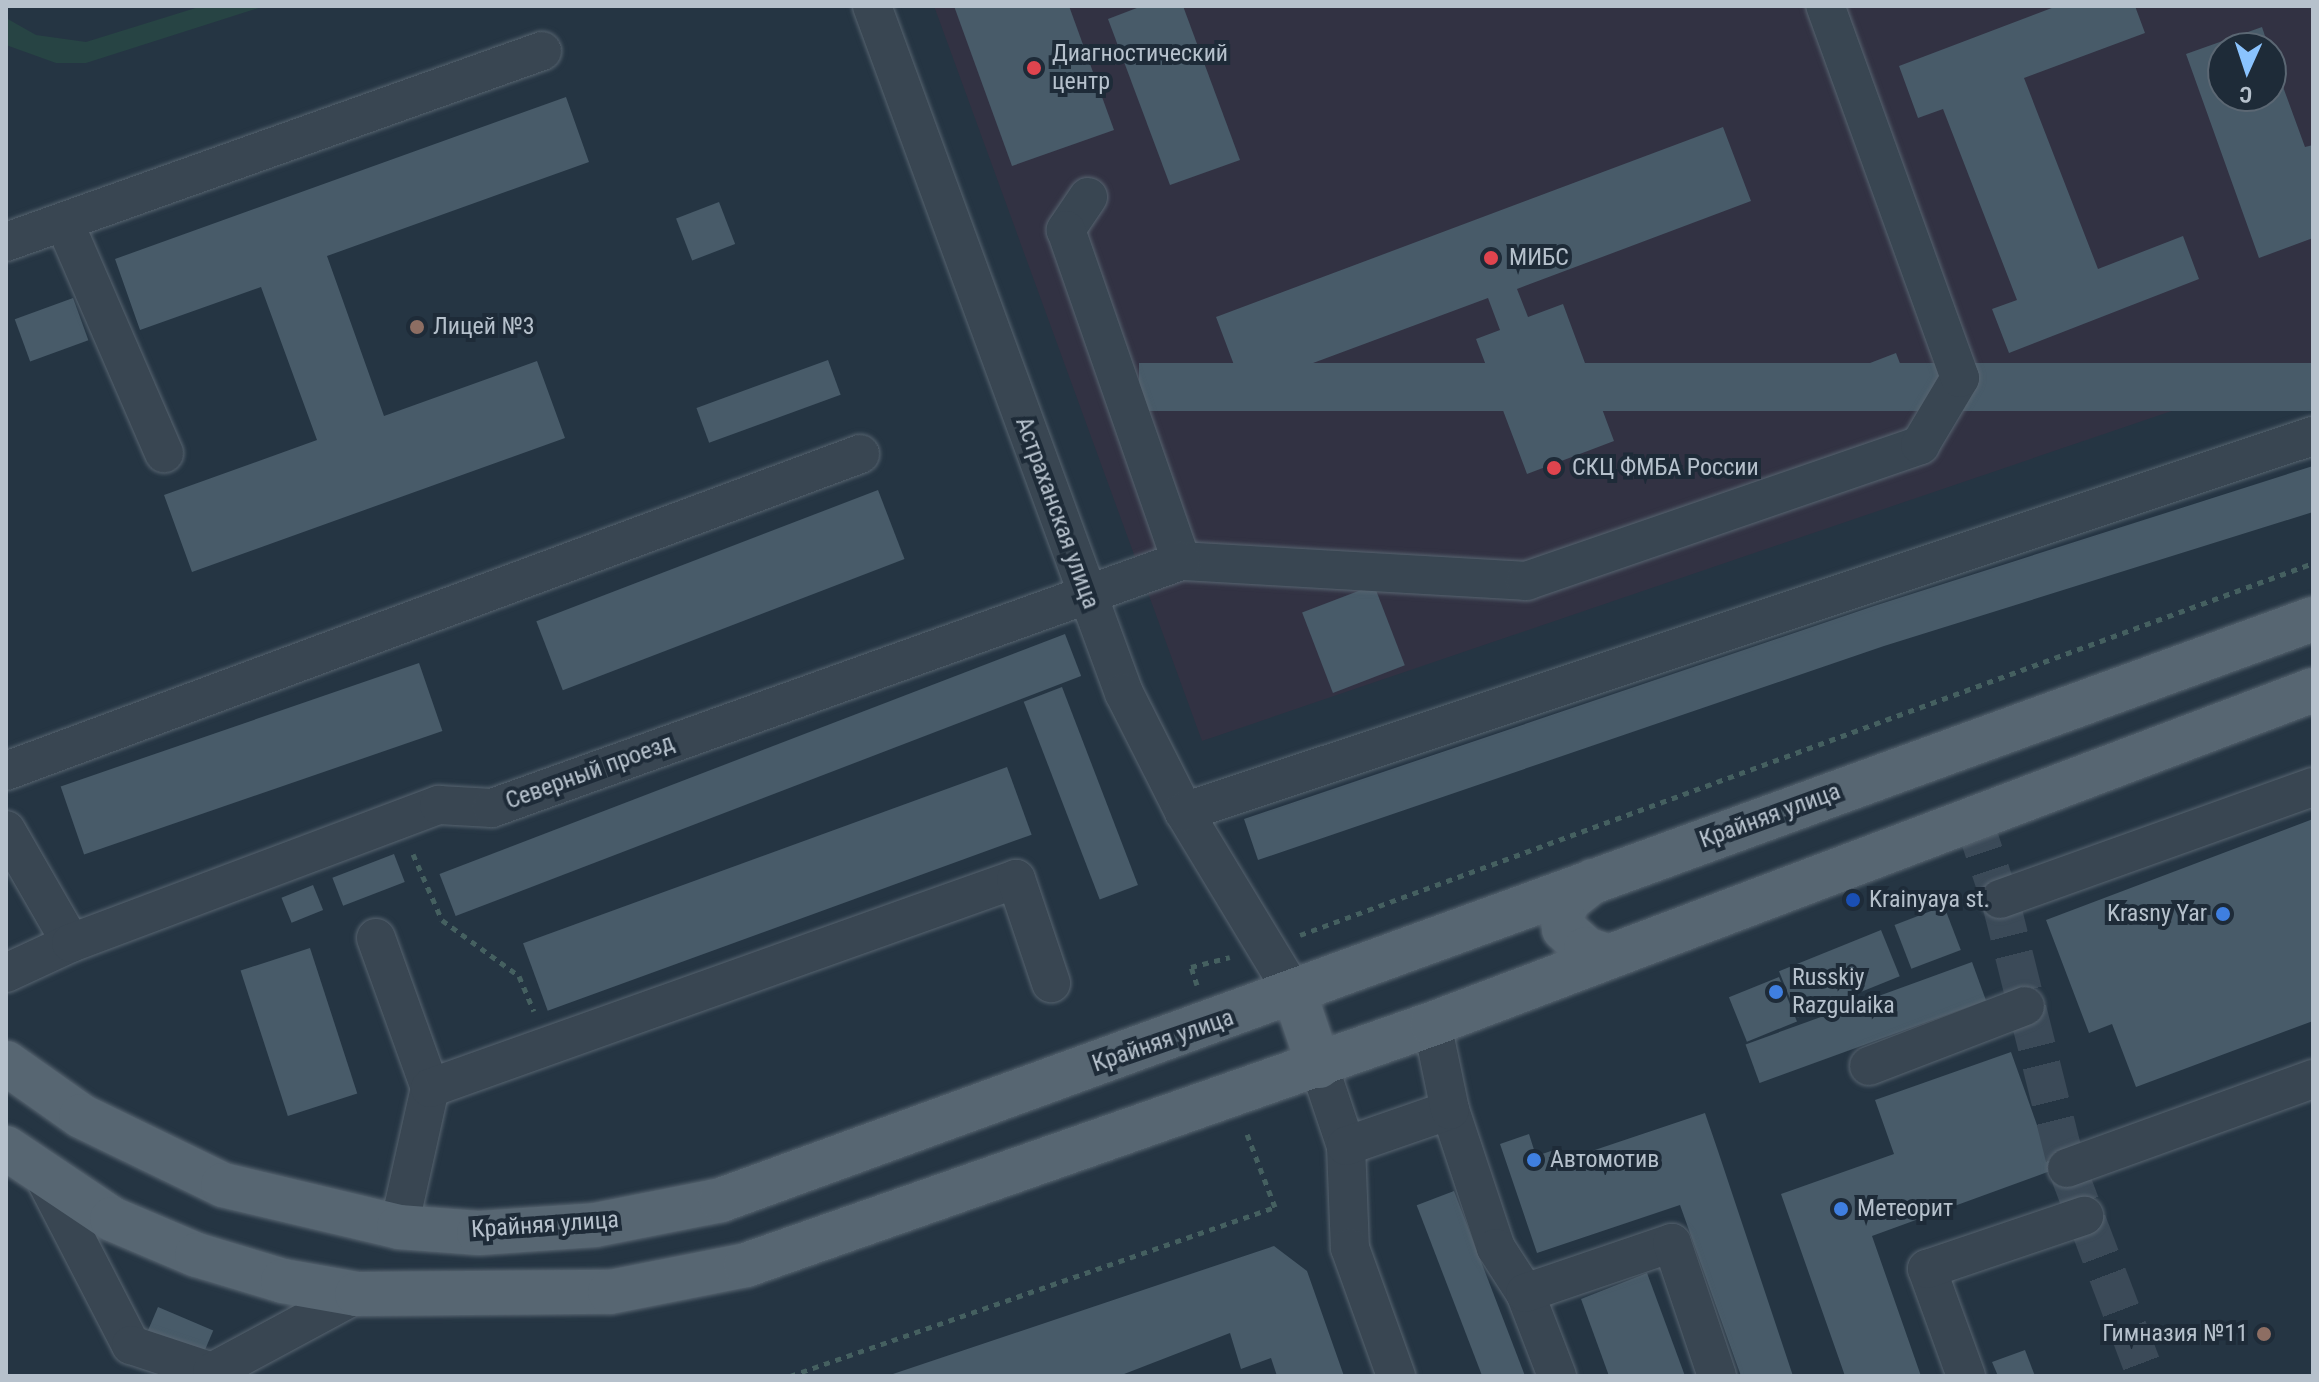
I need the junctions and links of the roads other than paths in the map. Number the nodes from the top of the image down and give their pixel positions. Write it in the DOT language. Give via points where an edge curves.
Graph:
graph roads {
  1 [pos="872,6"];
  2 [pos="1825,6"];
  3 [pos="542,51"];
  4 [pos="1088,197"];
  5 [pos="64,222"];
  6 [pos="6,242"];
  7 [pos="2313,436"];
  8 [pos="164,453"];
  9 [pos="860,454"];
  10 [pos="1181,561"];
  11 [pos="1085,594"];
  12 [pos="2313,619"];
  13 [pos="2313,690"];
  14 [pos="6,771"];
  15 [pos="2313,787"];
  16 [pos="1184,812"];
  17 [pos="6,830"];
  18 [pos="1593,881"];
  19 [pos="2000,899"];
  20 [pos="376,938"];
  21 [pos="71,943"];
  22 [pos="1606,956"];
  23 [pos="6,973"];
  24 [pos="1051,983"];
  25 [pos="1295,995"];
  26 [pos="2025,1006"];
  27 [pos="1432,1024"];
  28 [pos="6,1063"];
  29 [pos="1319,1066"];
  30 [pos="1869,1066"];
  31 [pos="2313,1079"];
  32 [pos="430,1088"];
  33 [pos="1450,1110"];
  34 [pos="1346,1146"];
  35 [pos="24,1159"];
  36 [pos="2067,1168"];
  37 [pos="2084,1216"];
  38 [pos="399,1227"];
  39 [pos="1525,1293"];
  40 [pos="357,1294"];
  41 [pos="1396,1376"];
  42 [pos="1557,1376"];
  43 [pos="1717,1376"];
  44 [pos="1966,1376"];
  1 -- 11 [label="street, Астраханская улица"];
  2 -- 10 [label="street" via="1960,378 1920,445 1526,581"];
  3 -- 5 [label="street"];
  4 -- 10 [label="street" via="1066,230"];
  5 -- 6 [label="street"];
  5 -- 8 [label="street"];
  7 -- 16 [label="street"];
  9 -- 14 [label="street"];
  10 -- 11 [label="street, Северный проезд"];
  11 -- 16 [label="street, Астраханская улица" via="1124,693"];
  11 -- 21 [label="street, Северный проезд" via="492,808 439,805"];
  12 -- 18 [label="main road, Крайняя улица"];
  13 -- 22 [label="main road"];
  15 -- 19 [label="street"];
  16 -- 25 [label="street, Астраханская улица"];
  17 -- 21 [label="street"];
  18 -- 22 [label="main road" via="1569,900 1562,914 1564,929 1586,949"];
  18 -- 25 [label="main road, Крайняя улица"];
  20 -- 32 [label="street"];
  21 -- 23 [label="street, Северный проезд"];
  22 -- 27 [label="main road"];
  24 -- 32 [label="street" via="1016,879"];
  25 -- 29 [label="main road"];
  25 -- 38 [label="main road, Крайняя улица" via="848,1150 721,1200 595,1225 479,1233"];
  26 -- 30 [label="street"];
  27 -- 29 [label="main road"];
  27 -- 33 [label="street"];
  28 -- 38 [label="main road, Крайняя улица" via="81,1116 223,1185"];
  29 -- 34 [label="street"];
  29 -- 40 [label="main road" via="746,1265 610,1292"];
  31 -- 36 [label="street"];
  32 -- 38 [label="street"];
  33 -- 34 [label="street"];
  33 -- 39 [label="street" via="1496,1248"];
  34 -- 41 [label="street" via="1350,1248"];
  35 -- 40 [label="main road" via="112,1219 197,1255 283,1281"];
  35 -- 40 [label="street" via="131,1345 212,1372"];
  37 -- 44 [label="street" via="1927,1269"];
  39 -- 42 [label="street"];
  39 -- 43 [label="street" via="1672,1243"];
}
